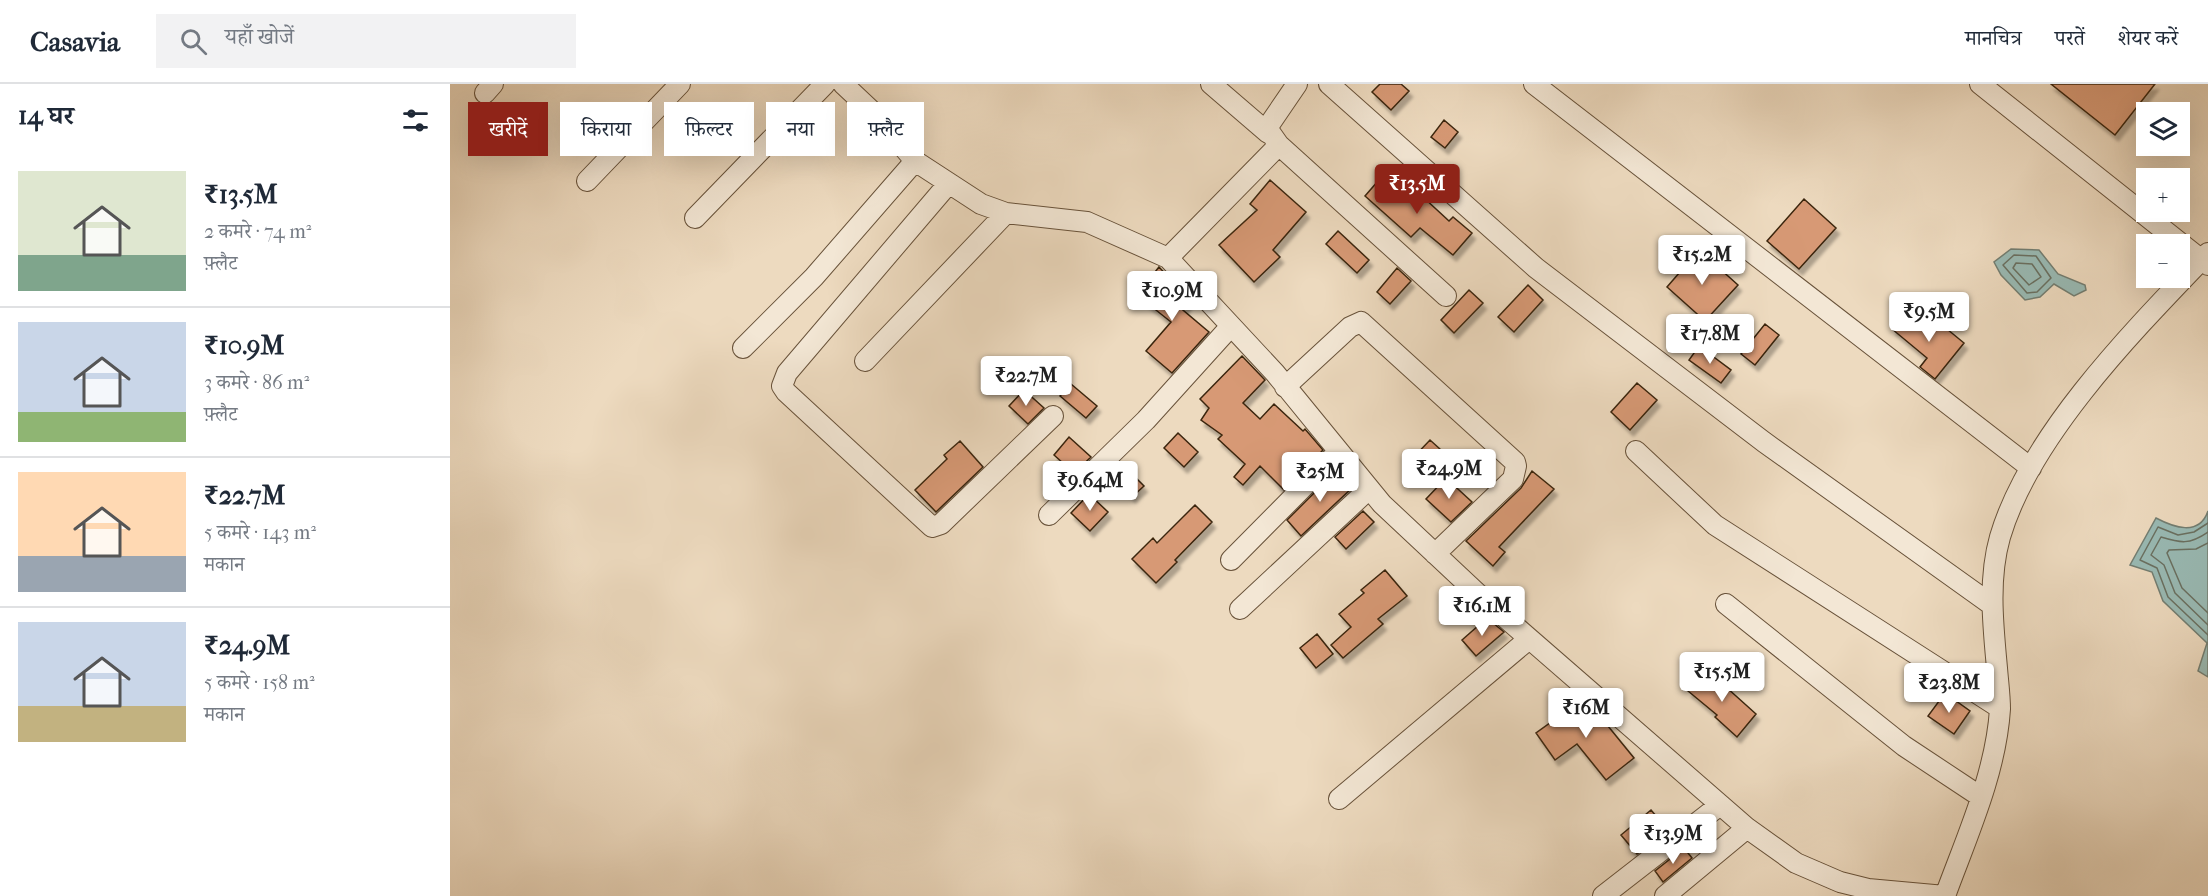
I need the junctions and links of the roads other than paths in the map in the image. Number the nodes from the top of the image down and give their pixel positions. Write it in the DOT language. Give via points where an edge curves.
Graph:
graph roads {
  1 [pos="680,84"];
  2 [pos="825,84"];
  3 [pos="843,84"];
  4 [pos="1211,84"];
  5 [pos="1297,84"];
  6 [pos="1329,84"];
  7 [pos="1534,84"];
  8 [pos="1980,84"];
  9 [pos="1274,139"];
  10 [pos="915,161"];
  11 [pos="587,181"];
  12 [pos="949,183"];
  13 [pos="1006,213"];
  14 [pos="695,218"];
  15 [pos="1168,258"];
  16 [pos="2206,260"];
  17 [pos="1446,296"];
  18 [pos="1231,326"];
  19 [pos="743,348"];
  20 [pos="865,361"];
  21 [pos="1285,387"];
  22 [pos="1053,416"];
  23 [pos="1636,451"];
  24 [pos="1338,453"];
  25 [pos="2031,468"];
  26 [pos="1369,489"];
  27 [pos="1049,515"];
  28 [pos="1435,554"];
  29 [pos="1231,560"];
  30 [pos="1726,604"];
  31 [pos="1992,605"];
  32 [pos="1240,609"];
  33 [pos="1529,639"];
  34 [pos="2000,708"];
  35 [pos="1981,797"];
  36 [pos="1339,799"];
  37 [pos="1720,805"];
  38 [pos="1747,828"];
  39 [pos="1864,893"];
  40 [pos="1915,894"];
  41 [pos="1603,896"];
  42 [pos="1665,896"];
  43 [pos="1945,896"];
  1 -- 11 [label="street"];
  2 -- 14 [label="street"];
  3 -- 10 [label="street"];
  4 -- 9 [label="street"];
  5 -- 9 [label="street" via="1269,124"];
  6 -- 31 [label="street" via="1536,268 1764,442"];
  7 -- 25 [label="street"];
  8 -- 16 [label="street"];
  9 -- 15 [label="street"];
  9 -- 17 [label="street"];
  10 -- 12 [label="street"];
  10 -- 19 [label="street" via="814,277"];
  12 -- 13 [label="street" via="981,204"];
  12 -- 22 [label="street" via="787,373 782,386 932,527 941,524"];
  13 -- 15 [label="street" via="1087,222"];
  13 -- 20 [label="street"];
  15 -- 18 [label="street"];
  16 -- 25 [label="street" via="2114,354"];
  18 -- 21 [label="street"];
  18 -- 27 [label="street" via="1146,420"];
  21 -- 24 [label="street"];
  21 -- 28 [label="street" via="1350,327 1361,322 1515,462 1513,479"];
  23 -- 34 [label="street" via="1715,525"];
  24 -- 26 [label="street"];
  24 -- 29 [label="street"];
  25 -- 31 [label="street" via="2000,537"];
  26 -- 28 [label="street"];
  26 -- 32 [label="street"];
  28 -- 33 [label="street"];
  30 -- 35 [label="street" via="1904,746"];
  31 -- 34 [label="street"];
  33 -- 36 [label="street"];
  33 -- 37 [label="street"];
  34 -- 35 [label="street"];
  35 -- 43 [label="street"];
  37 -- 38 [label="street"];
  37 -- 41 [label="street"];
  38 -- 39 [label="street" via="1806,868"];
  38 -- 42 [label="street"];
  39 -- 40 [label="street"];
  40 -- 43 [label="street"];
}
